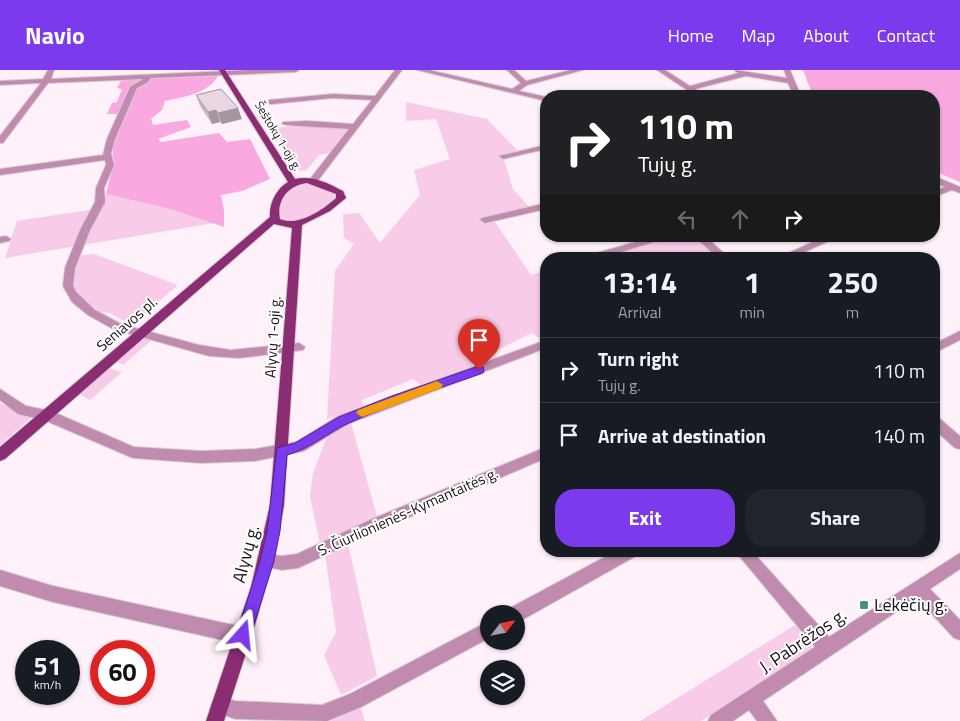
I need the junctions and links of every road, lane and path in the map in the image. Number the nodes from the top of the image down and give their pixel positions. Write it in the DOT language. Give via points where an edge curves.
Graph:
graph roads {
  1 [pos="51,70"];
  2 [pos="296,70"];
  3 [pos="399,70"];
  4 [pos="420,70"];
  5 [pos="510,70"];
  6 [pos="580,70"];
  7 [pos="660,70"];
  8 [pos="735,70"];
  9 [pos="787,70"];
  10 [pos="564,71"];
  11 [pos="223,72"];
  12 [pos="746,74"];
  13 [pos="148,77"];
  14 [pos="46,81"];
  15 [pos="791,81"];
  16 [pos="525,82"];
  17 [pos="0,83"];
  18 [pos="689,88"];
  19 [pos="516,90"];
  20 [pos="692,90"];
  21 [pos="795,90"];
  22 [pos="540,97"];
  23 [pos="377,98"];
  24 [pos="272,102"];
  25 [pos="286,124"];
  26 [pos="356,127"];
  27 [pos="0,142"];
  28 [pos="540,147"];
  29 [pos="503,156"];
  30 [pos="108,157"];
  31 [pos="0,172"];
  32 [pos="313,180"];
  33 [pos="292,182"];
  34 [pos="940,182"];
  35 [pos="956,188"];
  36 [pos="940,192"];
  37 [pos="540,207"];
  38 [pos="274,218"];
  39 [pos="485,220"];
  40 [pos="297,224"];
  41 [pos="647,242"];
  42 [pos="706,242"];
  43 [pos="821,242"];
  44 [pos="611,252"];
  45 [pos="717,252"];
  46 [pos="797,252"];
  47 [pos="141,332"];
  48 [pos="960,335"];
  49 [pos="540,346"];
  50 [pos="940,346"];
  51 [pos="294,347"];
  52 [pos="0,394"];
  53 [pos="46,415"];
  54 [pos="940,427"];
  55 [pos="960,444"];
  56 [pos="281,452"];
  57 [pos="0,454"];
  58 [pos="540,455"];
  59 [pos="620,557"];
  60 [pos="747,557"];
  61 [pos="960,560"];
  62 [pos="267,561"];
  63 [pos="0,578"];
  64 [pos="918,588"];
  65 [pos="525,609"];
  66 [pos="960,632"];
  67 [pos="480,634"];
  68 [pos="243,635"];
  69 [pos="827,648"];
  70 [pos="751,699"];
  71 [pos="218,713"];
  72 [pos="717,721"];
  73 [pos="768,721"];
  1 -- 14 [label="street"];
  2 -- 11 [label="street"];
  3 -- 23 [label="street"];
  4 -- 19 [label="street"];
  5 -- 16 [label="street"];
  6 -- 10 [label="street"];
  7 -- 18 [label="street"];
  8 -- 12 [label="street"];
  9 -- 15 [label="street"];
  10 -- 16 [label="street"];
  11 -- 13 [label="street"];
  11 -- 33 [label="main road, Šeštokų 1-oji g."];
  12 -- 15 [label="street"];
  12 -- 18 [label="street"];
  13 -- 14 [label="street"];
  13 -- 30 [label="street" via="134,87 111,139"];
  14 -- 17 [label="street"];
  14 -- 27 [label="street"];
  15 -- 21 [label="street"];
  16 -- 19 [label="street"];
  18 -- 20 [label="street"];
  19 -- 22 [label="street"];
  23 -- 24 [label="street" via="333,96"];
  23 -- 26 [label="street"];
  25 -- 26 [label="street" via="308,122"];
  26 -- 32 [label="street"];
  28 -- 29 [label="street"];
  30 -- 31 [label="street"];
  30 -- 47 [label="street" via="110,165 100,188 100,202 85,229 68,280 70,292 96,315 122,329"];
  32 -- 33 [label="main road"];
  32 -- 40 [label="main road" via="338,192 341,198"];
  33 -- 38 [label="main road" via="281,191"];
  34 -- 35 [label="street"];
  35 -- 36 [label="street"];
  37 -- 39 [label="street"];
  38 -- 40 [label="main road" via="281,224"];
  38 -- 47 [label="main road, Seniavos pl."];
  40 -- 51 [label="main road, Alyvų 1-oji g."];
  41 -- 44 [label="street"];
  42 -- 45 [label="street"];
  43 -- 46 [label="street"];
  47 -- 51 [label="street" via="209,352 232,354"];
  47 -- 53 [label="main road, Seniavos pl."];
  48 -- 50 [label="street"];
  49 -- 56 [label="street" via="352,417 298,447"];
  51 -- 56 [label="main road, Alyvų 1-oji g."];
  52 -- 53 [label="street" via="22,410"];
  53 -- 56 [label="street" via="133,452 201,457"];
  53 -- 57 [label="main road, Seniavos pl."];
  54 -- 55 [label="street"];
  56 -- 62 [label="main road, Alyvų g." via="277,505"];
  58 -- 62 [label="street, S. Čiurlionienės-Kymantaitės g." via="298,561"];
  59 -- 65 [label="street"];
  60 -- 69 [label="street"];
  61 -- 64 [label="street, J. Pabrėžos g."];
  62 -- 68 [label="main road, Alyvų g."];
  63 -- 68 [label="street" via="53,594"];
  64 -- 66 [label="street"];
  64 -- 69 [label="street, J. Pabrėžos g."];
  67 -- 71 [label="street" via="354,701 322,714 235,710"];
  68 -- 71 [label="main road, Alyvų g."];
  69 -- 70 [label="street, J. Pabrėžos g."];
  70 -- 72 [label="street, J. Pabrėžos g."];
  70 -- 73 [label="street"];
}
